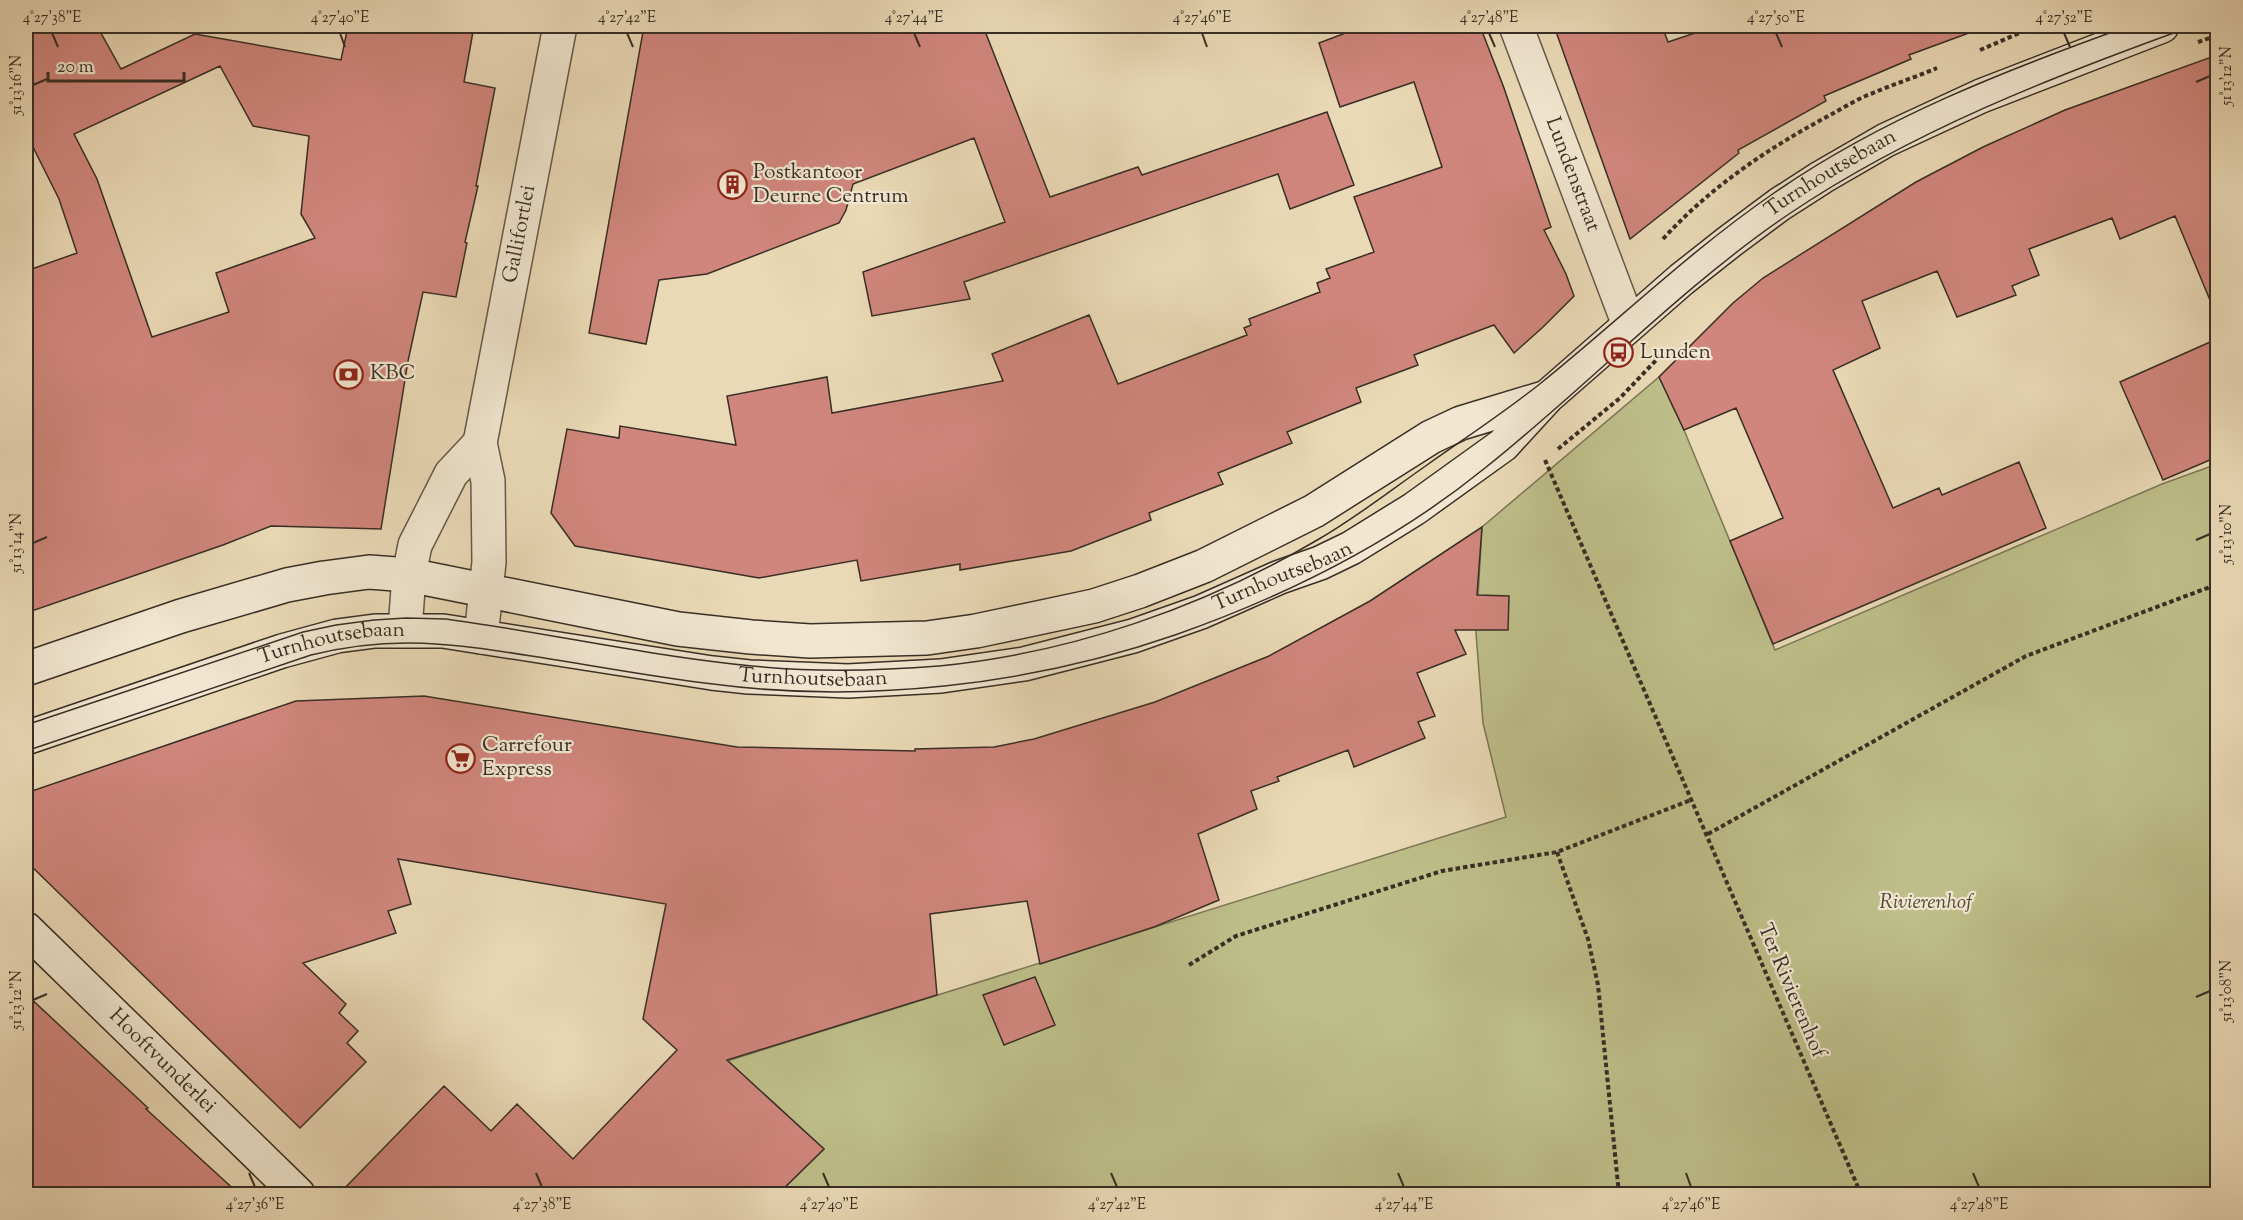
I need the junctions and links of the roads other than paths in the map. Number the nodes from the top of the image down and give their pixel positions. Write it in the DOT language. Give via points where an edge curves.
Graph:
graph roads {
  1 [pos="560,26"];
  2 [pos="1516,26"];
  3 [pos="2163,26"];
  4 [pos="1629,325"];
  5 [pos="1547,397"];
  6 [pos="480,443"];
  7 [pos="409,575"];
  8 [pos="486,591"];
  9 [pos="405,630"];
  10 [pos="482,637"];
  11 [pos="26,669"];
  12 [pos="26,738"];
  13 [pos="26,929"];
  14 [pos="298,1194"];
  1 -- 6 [label="main road, Gallifortlei"];
  2 -- 4 [label="main road, Lundenstraat"];
  3 -- 4 [label="main road, Turnhoutsebaan" via="1981,96 1852,159 1780,204"];
  4 -- 5 [label="main road, Turnhoutsebaan"];
  5 -- 8 [label="main road, Turnhoutsebaan" via="1461,423 1431,437 1314,511 1204,566 1094,606 976,631 916,638 810,641 751,637 678,628"];
  5 -- 10 [label="main road, Turnhoutsebaan" via="1503,445 1414,509 1351,548 1201,612 1133,636 1024,664 932,676 801,680 712,672"];
  6 -- 7 [label="main road" via="451,474 415,545"];
  6 -- 8 [label="main road, Gallifortlei" via="488,481"];
  7 -- 8 [label="main road, Turnhoutsebaan"];
  7 -- 9 [label="main road"];
  7 -- 11 [label="main road, Turnhoutsebaan" via="369,572 287,585 180,616"];
  8 -- 10 [label="main road, Gallifortlei"];
  9 -- 10 [label="main road, Turnhoutsebaan"];
  9 -- 12 [label="main road, Turnhoutsebaan" via="337,636 298,646"];
  13 -- 14 [label="main road, Hooftvunderlei"];
}
